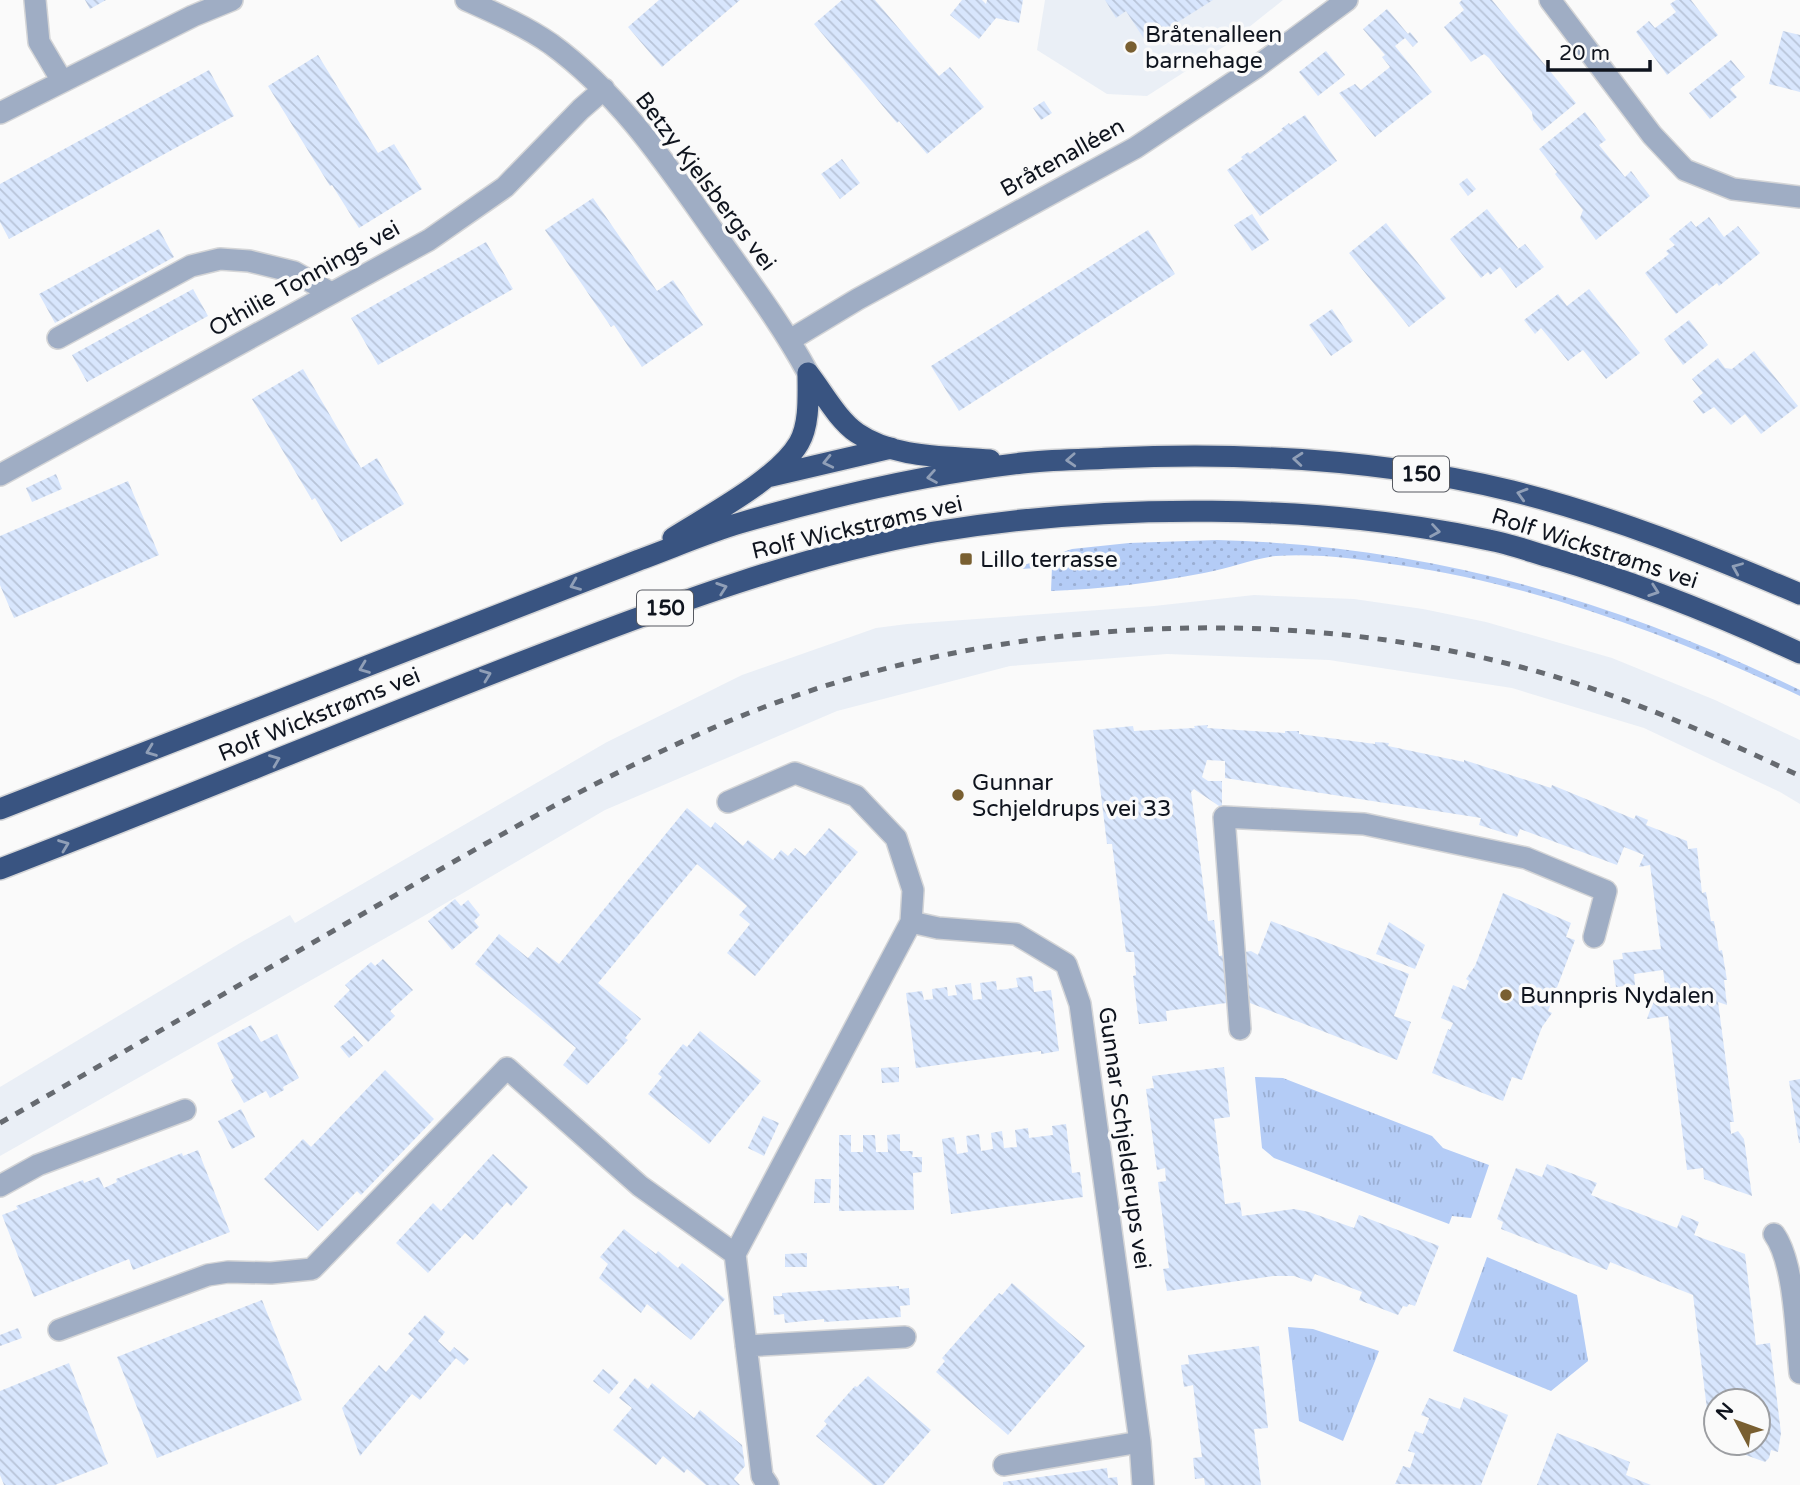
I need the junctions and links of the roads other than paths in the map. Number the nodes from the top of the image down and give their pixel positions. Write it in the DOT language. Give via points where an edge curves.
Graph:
graph roads {
  1 [pos="35,0"];
  2 [pos="232,0"];
  3 [pos="466,0"];
  4 [pos="1348,0"];
  5 [pos="1549,0"];
  6 [pos="62,81"];
  7 [pos="604,89"];
  8 [pos="0,113"];
  9 [pos="1800,197"];
  10 [pos="331,293"];
  11 [pos="58,338"];
  12 [pos="790,340"];
  13 [pos="808,373"];
  14 [pos="891,448"];
  15 [pos="1024,463"];
  16 [pos="0,475"];
  17 [pos="765,477"];
  18 [pos="639,560"];
  19 [pos="1800,594"];
  20 [pos="1800,653"];
  21 [pos="728,802"];
  22 [pos="0,809"];
  23 [pos="0,869"];
  24 [pos="911,922"];
  25 [pos="1594,937"];
  26 [pos="1240,1030"];
  27 [pos="185,1110"];
  28 [pos="0,1186"];
  29 [pos="1774,1234"];
  30 [pos="735,1254"];
  31 [pos="59,1330"];
  32 [pos="905,1337"];
  33 [pos="746,1346"];
  34 [pos="1800,1374"];
  35 [pos="1140,1442"];
  36 [pos="1004,1465"];
  37 [pos="768,1485"];
  38 [pos="1143,1485"];
  1 -- 6 [label="street" via="39,42"];
  2 -- 6 [label="street"];
  3 -- 7 [label="street, Betzy Kjelsbergs vei" via="550,44"];
  4 -- 12 [label="street, Bråtenalléen" via="1131,150"];
  5 -- 9 [label="street" via="1651,135 1685,170 1733,190"];
  6 -- 8 [label="street"];
  7 -- 10 [label="street, Othilie Tonnings vei" via="505,187 429,240"];
  7 -- 12 [label="street, Betzy Kjelsbergs vei" via="676,177"];
  10 -- 11 [label="street" via="294,272 220,259 191,266"];
  10 -- 16 [label="street, Othilie Tonnings vei"];
  12 -- 13 [label="street, Betzy Kjelsbergs vei"];
  13 -- 14 [label="highway, 150" via="856,432"];
  13 -- 17 [label="highway, 150" via="800,442"];
  14 -- 15 [label="highway, 150"];
  14 -- 17 [label="highway, 150, one-way"];
  15 -- 18 [label="highway, Rolf Wickstrøms vei / 150, one-way" via="836,498 738,524"];
  19 -- 15 [label="highway, Rolf Wickstrøms vei / 150, one-way" via="1608,518 1511,491 1387,467 1264,456"];
  17 -- 18 [label="highway, 150"];
  18 -- 22 [label="highway, Rolf Wickstrøms vei / 150, one-way"];
  23 -- 20 [label="highway, Rolf Wickstrøms vei / 150, one-way" via="639,617 846,553 931,533 1026,520 1247,513 1368,520 1491,540 1672,597"];
  21 -- 24 [label="street" via="794,773 856,796 896,838 913,890"];
  24 -- 30 [label="street"];
  24 -- 35 [label="street, Gunnar Schjelderups vei" via="1016,934 1066,964 1080,1004"];
  25 -- 26 [label="street" via="1605,891 1526,858 1364,824 1224,817"];
  27 -- 28 [label="street" via="37,1164"];
  29 -- 34 [label="street" via="1788,1266"];
  30 -- 31 [label="street" via="640,1186 507,1068 312,1269 208,1275"];
  30 -- 33 [label="street"];
  32 -- 33 [label="street"];
  33 -- 37 [label="street" via="762,1476"];
  35 -- 36 [label="street"];
  35 -- 38 [label="street, Gunnar Schjelderups vei"];
}
